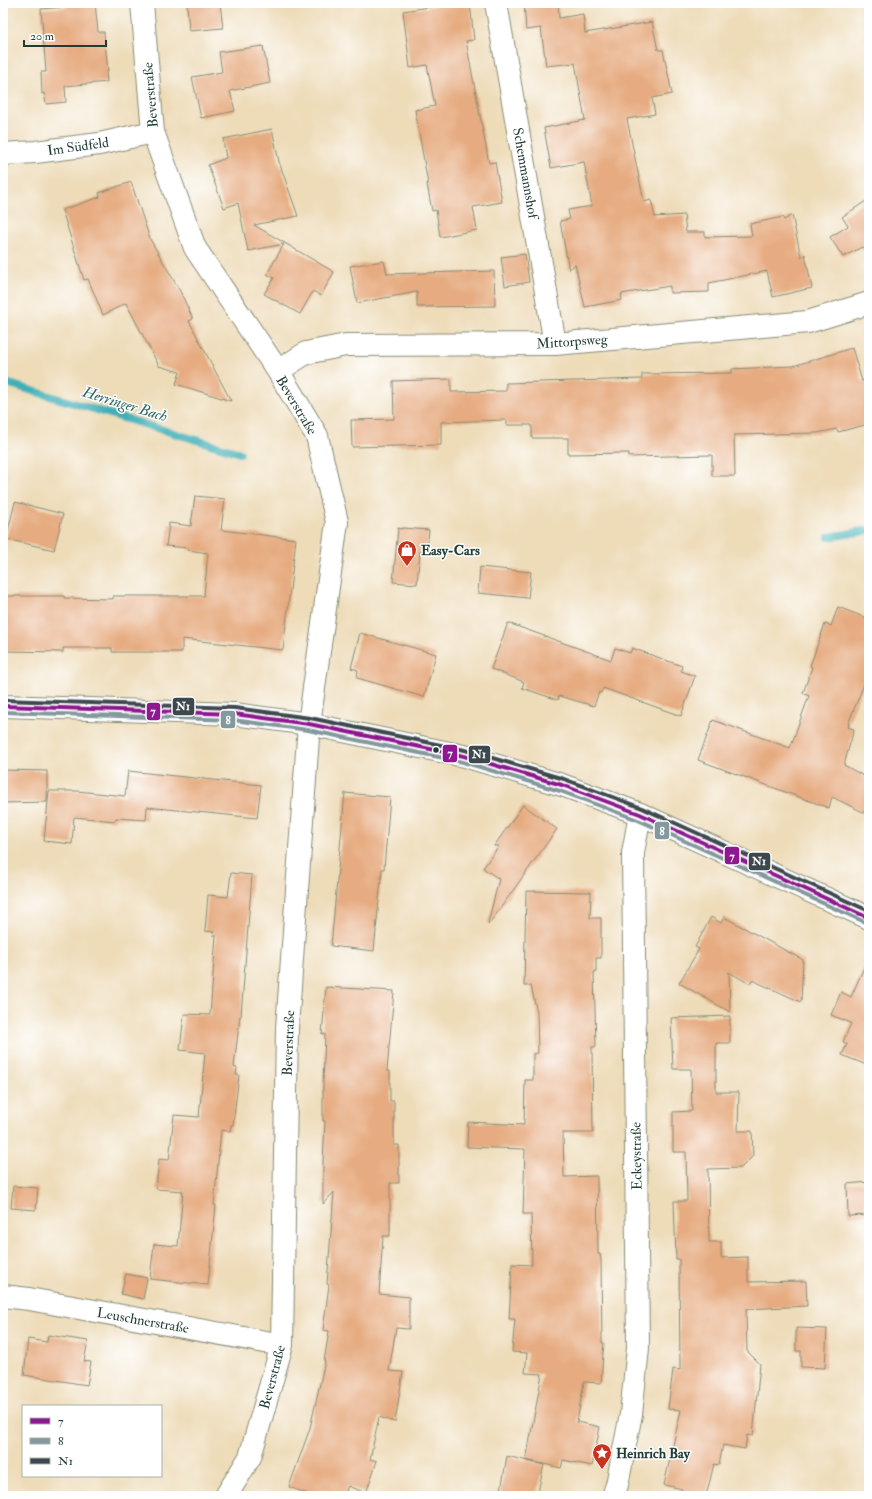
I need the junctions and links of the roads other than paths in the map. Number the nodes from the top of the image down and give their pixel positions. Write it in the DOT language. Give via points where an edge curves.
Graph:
graph roads {
  1 [pos="142,3"];
  2 [pos="496,3"];
  3 [pos="153,132"];
  4 [pos="3,154"];
  5 [pos="869,303"];
  6 [pos="555,344"];
  7 [pos="278,371"];
  8 [pos="3,706"];
  9 [pos="309,724"];
  10 [pos="640,814"];
  11 [pos="869,918"];
  12 [pos="3,1296"];
  13 [pos="282,1345"];
  14 [pos="226,1496"];
  15 [pos="613,1496"];
  1 -- 3 [label="street, Beverstraße"];
  2 -- 6 [label="street, Schemmannshof"];
  3 -- 4 [label="street, Im Südfeld" via="99,144"];
  3 -- 7 [label="street, Beverstraße" via="195,248"];
  5 -- 6 [label="street, Mittorpsweg" via="808,322"];
  6 -- 7 [label="street, Mittorpsweg" via="346,345 306,353"];
  7 -- 9 [label="street, Beverstraße" via="317,436 337,522"];
  8 -- 9 [label="street" via="234,714"];
  9 -- 10 [label="street" via="464,756 562,785"];
  9 -- 13 [label="street, Beverstraße" via="287,1028"];
  10 -- 11 [label="street"];
  10 -- 15 [label="street, Eckeystraße" via="633,853 638,1348 631,1414"];
  12 -- 13 [label="street, Leuschnerstraße"];
  13 -- 14 [label="street, Beverstraße" via="250,1457"];
}
